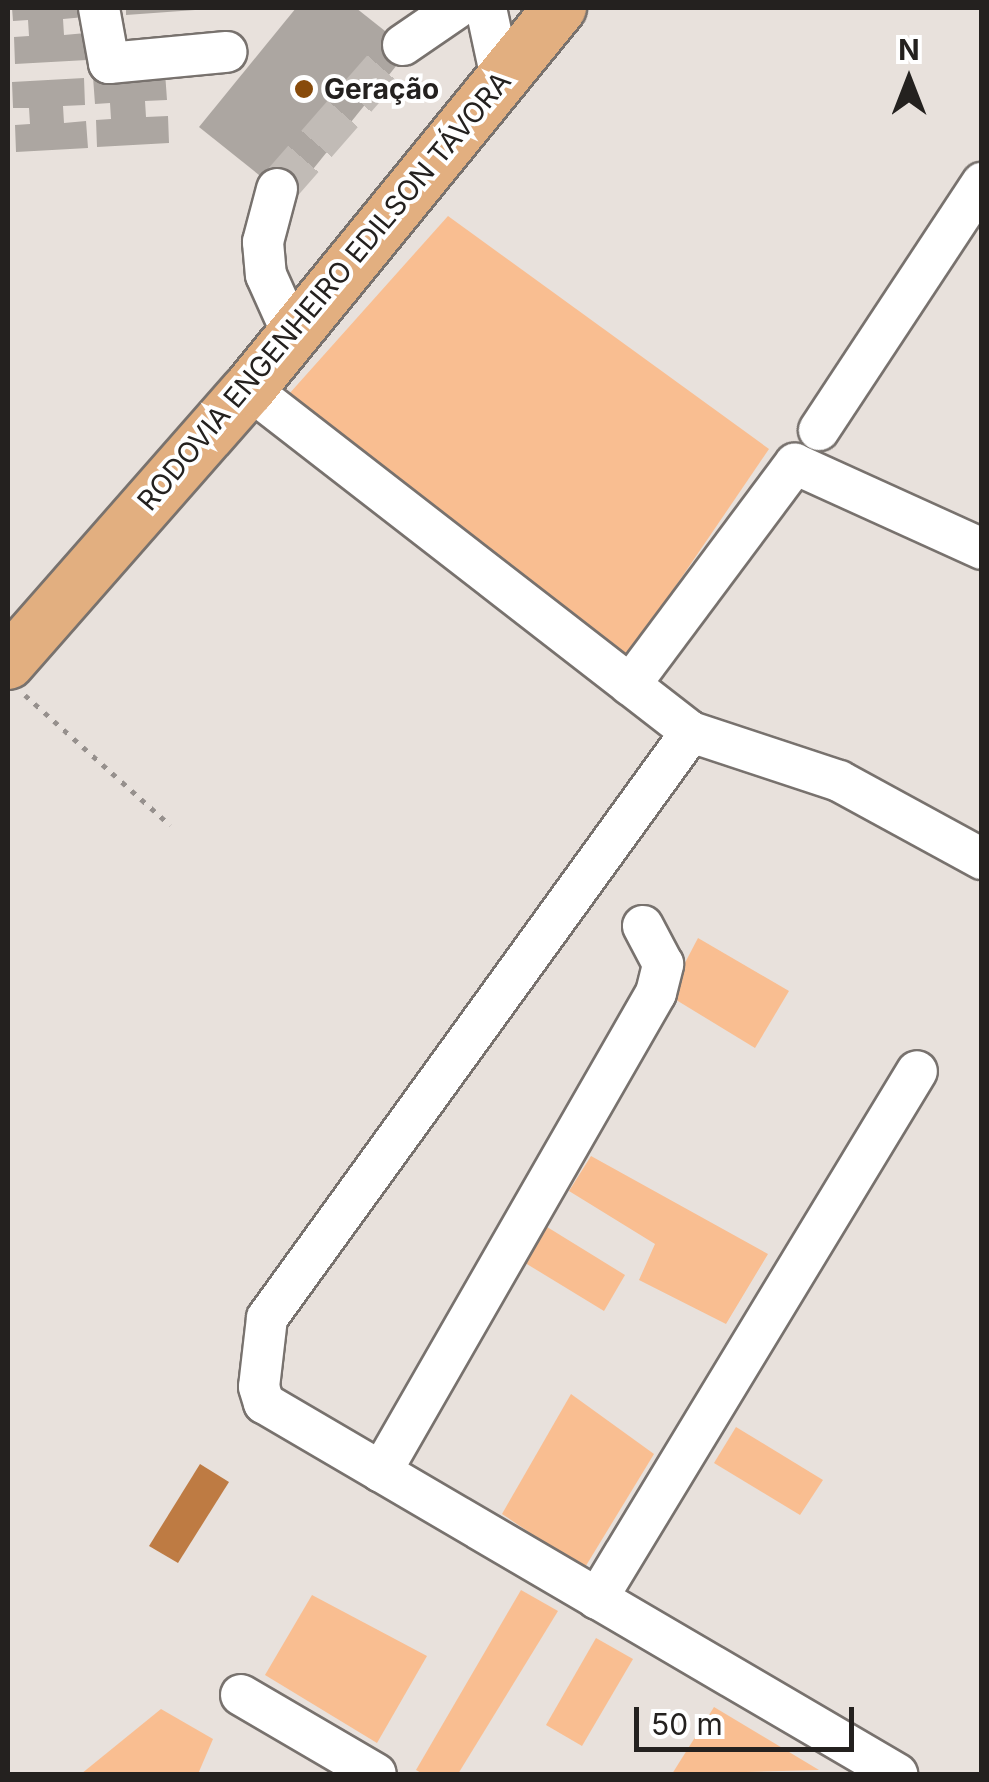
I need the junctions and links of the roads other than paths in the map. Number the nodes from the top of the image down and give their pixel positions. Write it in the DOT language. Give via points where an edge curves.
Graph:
graph roads {
  1 [pos="99,8"];
  2 [pos="457,8"];
  3 [pos="486,8"];
  4 [pos="560,8"];
  5 [pos="403,45"];
  6 [pos="226,52"];
  7 [pos="501,78"];
  8 [pos="982,183"];
  9 [pos="277,189"];
  10 [pos="294,335"];
  11 [pos="249,389"];
  12 [pos="819,430"];
  13 [pos="982,549"];
  14 [pos="8,663"];
  15 [pos="630,685"];
  16 [pos="690,732"];
  17 [pos="982,859"];
  18 [pos="644,926"];
  19 [pos="917,1071"];
  20 [pos="381,1472"];
  21 [pos="597,1599"];
  22 [pos="240,1695"];
  23 [pos="376,1774"];
  24 [pos="897,1774"];
  1 -- 6 [label="street" via="108,63"];
  2 -- 5 [label="street"];
  3 -- 7 [label="street"];
  4 -- 7 [label="main road, RODOVIA ENGENHEIRO EDILSON TÁVORA"];
  7 -- 10 [label="main road, RODOVIA ENGENHEIRO EDILSON TÁVORA"];
  8 -- 12 [label="street"];
  9 -- 10 [label="street" via="266,275"];
  10 -- 11 [label="main road, RODOVIA ENGENHEIRO EDILSON TÁVORA"];
  11 -- 14 [label="main road, RODOVIA ENGENHEIRO EDILSON TÁVORA"];
  11 -- 15 [label="street"];
  13 -- 15 [label="street" via="795,464"];
  15 -- 16 [label="street"];
  16 -- 17 [label="street" via="840,781"];
  16 -- 20 [label="street" via="268,1318 256,1370 264,1403"];
  18 -- 20 [label="street" via="663,964 656,993"];
  19 -- 21 [label="street"];
  20 -- 21 [label="street"];
  21 -- 24 [label="street"];
  22 -- 23 [label="street"];
}
